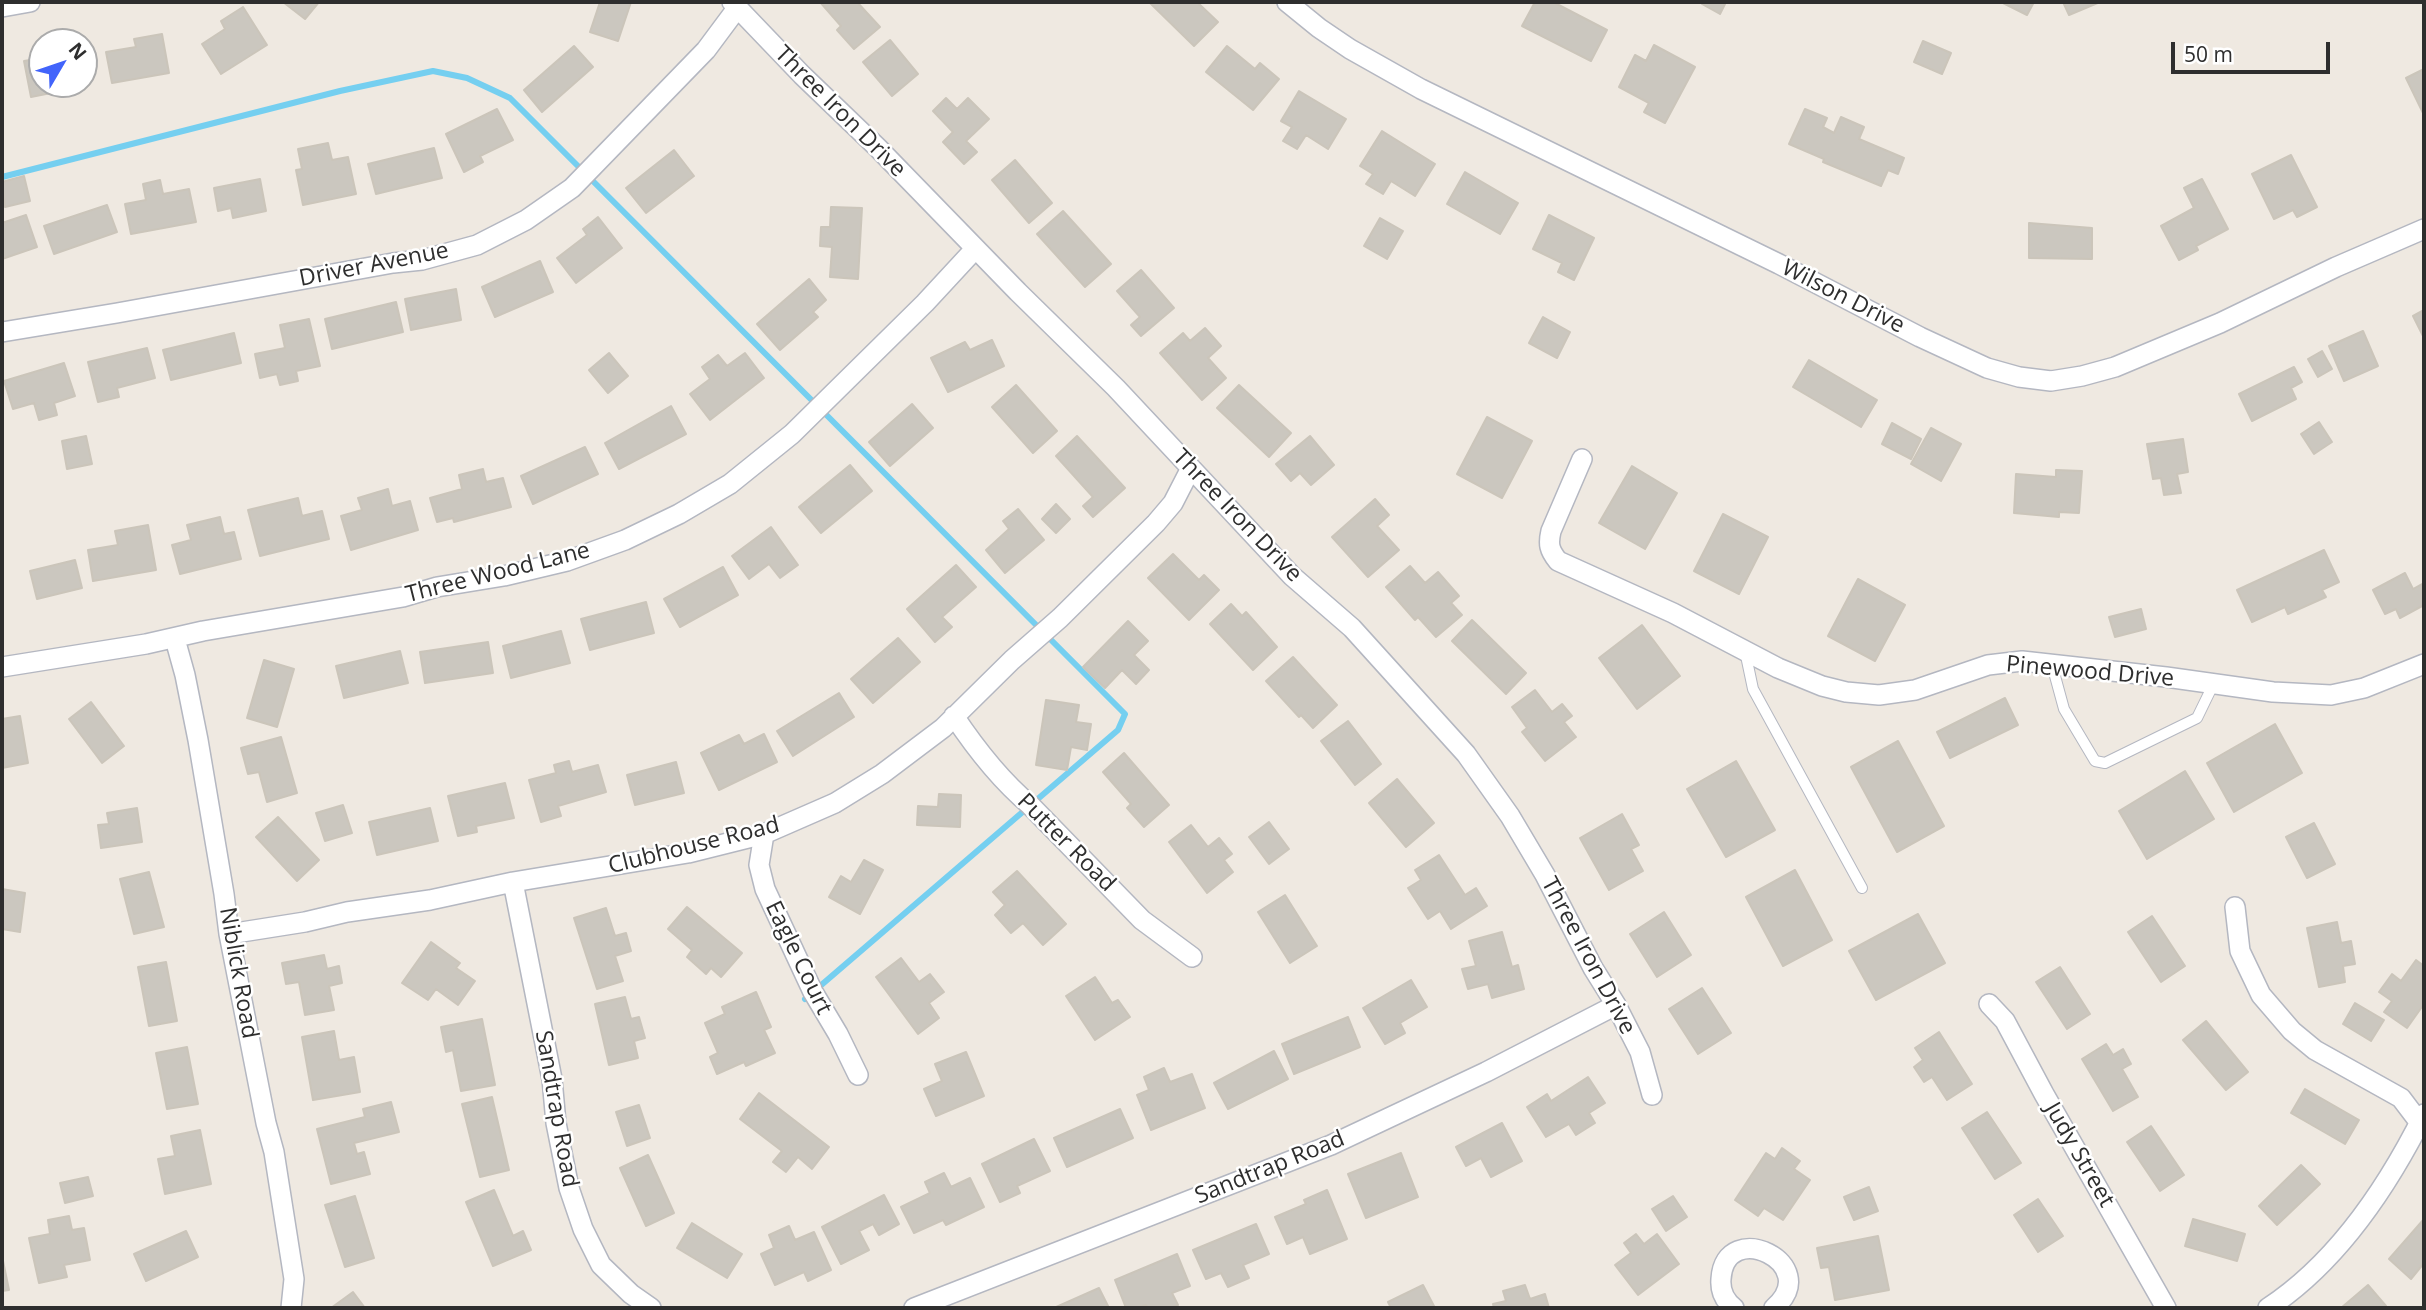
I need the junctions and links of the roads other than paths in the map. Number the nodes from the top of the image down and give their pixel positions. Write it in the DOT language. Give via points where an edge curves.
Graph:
graph roads {
  1 [pos="30,2"];
  2 [pos="1287,2"];
  3 [pos="735,4"];
  4 [pos="2,6"];
  5 [pos="2424,229"];
  6 [pos="975,249"];
  7 [pos="2,332"];
  8 [pos="1582,459"];
  9 [pos="1191,468"];
  10 [pos="175,639"];
  11 [pos="1745,650"];
  12 [pos="2424,664"];
  13 [pos="2052,665"];
  14 [pos="2,667"];
  15 [pos="2214,683"];
  16 [pos="954,716"];
  17 [pos="764,834"];
  18 [pos="513,883"];
  19 [pos="1862,888"];
  20 [pos="2235,907"];
  21 [pos="229,934"];
  22 [pos="1192,957"];
  23 [pos="1989,1004"];
  24 [pos="1616,1005"];
  25 [pos="858,1076"];
  26 [pos="1653,1095"];
  27 [pos="2422,1119"];
  28 [pos="1729,1307"];
  29 [pos="291,1308"];
  30 [pos="651,1308"];
  31 [pos="914,1308"];
  32 [pos="1774,1308"];
  33 [pos="2166,1308"];
  34 [pos="2268,1308"];
  1 -- 4 [label="street"];
  2 -- 5 [label="street, Wilson Drive" via="1350,49 1421,89 1920,337 1987,368 2019,377 2051,381 2115,367"];
  3 -- 6 [label="street, Three Iron Drive"];
  3 -- 7 [label="street, Driver Avenue" via="706,50 572,188 526,220 477,244 422,260"];
  6 -- 9 [label="street, Three Iron Drive"];
  6 -- 10 [label="street, Three Wood Lane" via="792,434 730,484 679,514 567,561"];
  8 -- 11 [label="street, Pinewood Drive" via="1551,531 1550,552 1558,561"];
  9 -- 16 [label="street, Clubhouse Road" via="1173,503 1156,523"];
  9 -- 24 [label="street, Three Iron Drive" via="1293,576 1352,628 1466,754 1510,816"];
  10 -- 14 [label="street, Three Wood Lane"];
  10 -- 21 [label="street, Niblick Road" via="198,740"];
  11 -- 13 [label="street, Pinewood Drive" via="1822,686 1879,695 1914,690 2004,662"];
  11 -- 19 [label="lane" via="1753,689"];
  12 -- 15 [label="street, Pinewood Drive" via="2364,688 2331,695"];
  13 -- 15 [label="street, Pinewood Drive"];
  13 -- 15 [label="lane" via="2064,709 2095,761 2105,762 2197,718"];
  16 -- 17 [label="street, Clubhouse Road" via="859,789"];
  16 -- 22 [label="street, Putter Road" via="1014,792 1142,920"];
  17 -- 18 [label="street, Clubhouse Road" via="688,853"];
  17 -- 25 [label="street, Eagle Court" via="759,865 765,889"];
  18 -- 21 [label="street, Clubhouse Road"];
  18 -- 30 [label="street, Sandtrap Road" via="569,1188 601,1265"];
  20 -- 27 [label="street" via="2240,951 2261,995 2284,1022 2315,1050 2401,1098"];
  21 -- 29 [label="street, Niblick Road" via="274,1152 294,1279"];
  23 -- 33 [label="street, Judy Street" via="2005,1021"];
  24 -- 26 [label="street, Three Iron Drive" via="1640,1052"];
  24 -- 31 [label="street, Sandtrap Road" via="1331,1145"];
  27 -- 34 [label="street" via="2349,1234 2307,1279"];
  28 -- 32 [label="street" via="1720,1284 1725,1264 1742,1250 1753,1248 1773,1255 1786,1272 1785,1294"];
}
